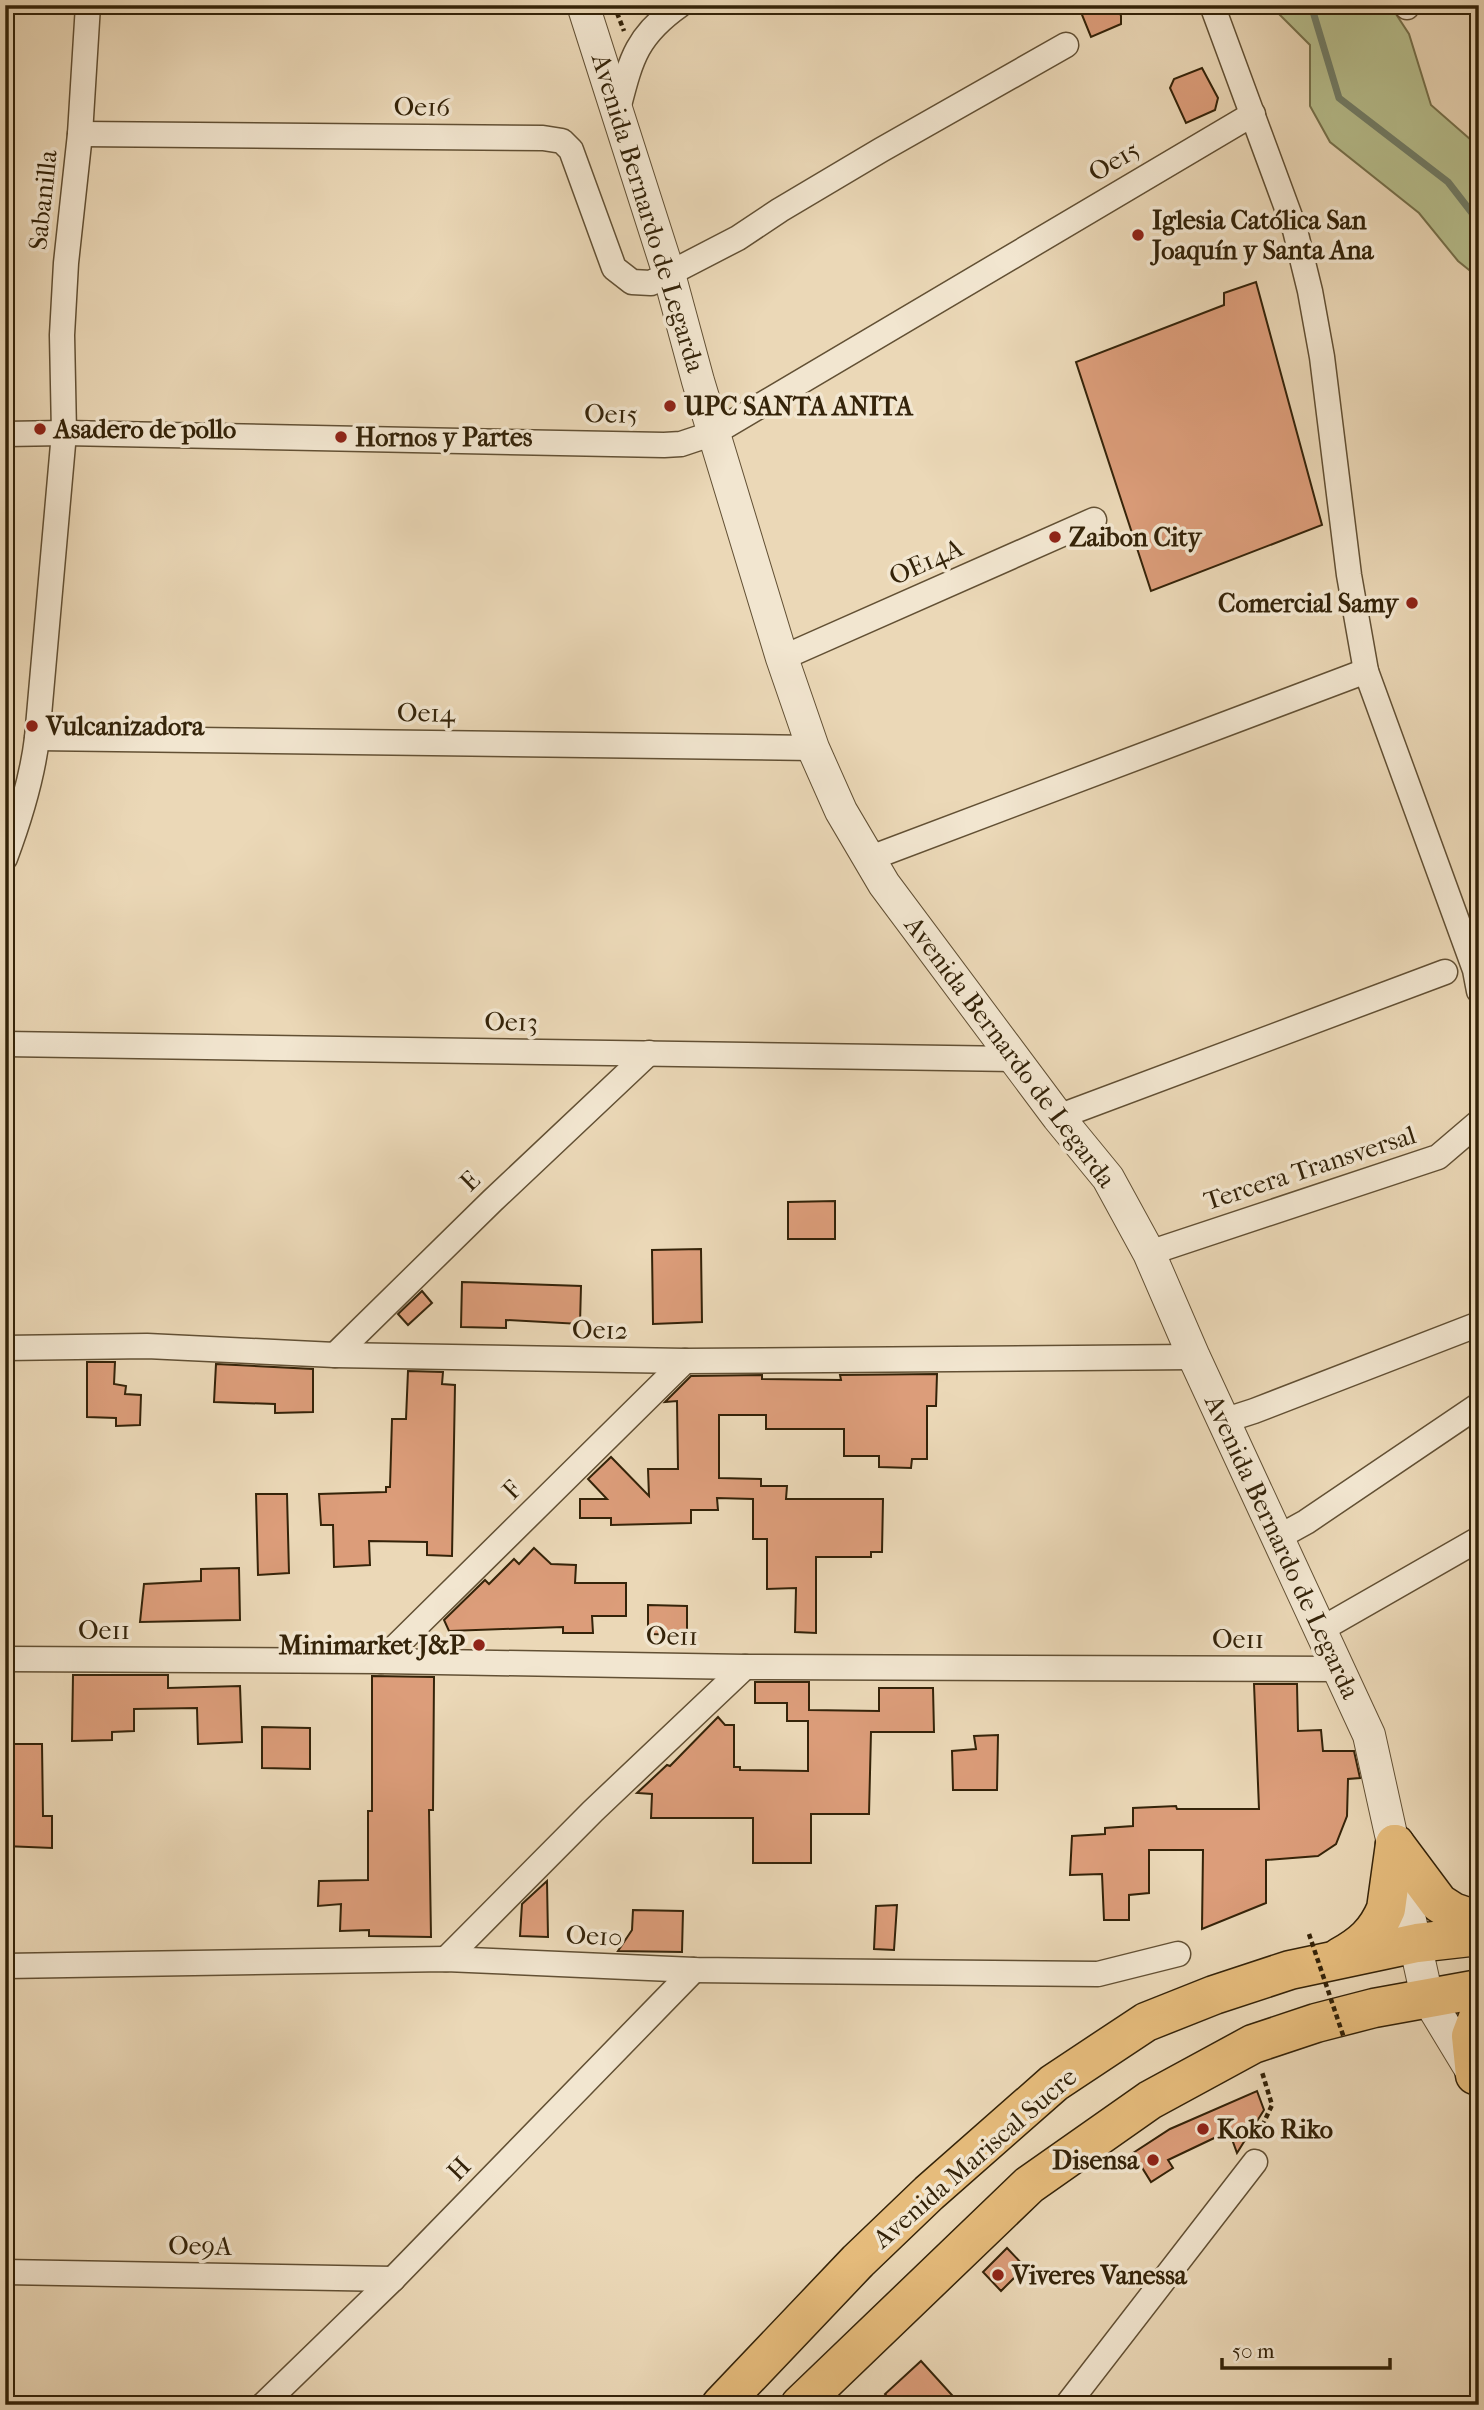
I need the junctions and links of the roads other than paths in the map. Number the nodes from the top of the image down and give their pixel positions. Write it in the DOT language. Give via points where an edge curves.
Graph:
graph roads {
  1 [pos="88,5"];
  2 [pos="583,5"];
  3 [pos="680,5"];
  4 [pos="1212,5"];
  5 [pos="1066,45"];
  6 [pos="618,109"];
  7 [pos="1253,114"];
  8 [pos="80,134"];
  9 [pos="669,274"];
  10 [pos="64,433"];
  11 [pos="714,433"];
  12 [pos="5,434"];
  13 [pos="1094,520"];
  14 [pos="782,658"];
  15 [pos="1366,671"];
  16 [pos="37,738"];
  17 [pos="813,748"];
  18 [pos="5,858"];
  19 [pos="868,859"];
  20 [pos="1445,972"];
  21 [pos="1479,991"];
  22 [pos="5,1044"];
  23 [pos="649,1053"];
  24 [pos="1015,1059"];
  25 [pos="1058,1116"];
  26 [pos="1479,1122"];
  27 [pos="1149,1253"];
  28 [pos="1479,1324"];
  29 [pos="5,1348"];
  30 [pos="335,1354"];
  31 [pos="1194,1357"];
  32 [pos="685,1361"];
  33 [pos="1479,1405"];
  34 [pos="1223,1420"];
  35 [pos="1277,1538"];
  36 [pos="1479,1539"];
  37 [pos="1320,1630"];
  38 [pos="5,1659"];
  39 [pos="381,1661"];
  40 [pos="745,1667"];
  41 [pos="1337,1669"];
  42 [pos="1395,1844"];
  43 [pos="1479,1921"];
  44 [pos="1479,1936"];
  45 [pos="1417,1943"];
  46 [pos="1178,1954"];
  47 [pos="446,1959"];
  48 [pos="1337,1959"];
  49 [pos="5,1966"];
  50 [pos="694,1970"];
  51 [pos="1479,1989"];
  52 [pos="1427,1997"];
  53 [pos="1479,2015"];
  54 [pos="1477,2078"];
  55 [pos="1255,2162"];
  56 [pos="5,2272"];
  57 [pos="393,2279"];
  58 [pos="728,2403"];
  59 [pos="263,2405"];
  60 [pos="800,2405"];
  61 [pos="1067,2405"];
  1 -- 8 [label="street, Sabanilla"];
  2 -- 6 [label="street, Avenida Bernardo de Legarda"];
  3 -- 6 [label="street" via="661,19 636,49"];
  4 -- 7 [label="street"];
  5 -- 9 [label="street"];
  6 -- 9 [label="street, Avenida Bernardo de Legarda"];
  7 -- 11 [label="street, Oe15"];
  7 -- 15 [label="street" via="1295,230 1310,291"];
  8 -- 9 [label="street, Oe16" via="562,141 571,150 614,268 641,284"];
  8 -- 10 [label="street, Sabanilla" via="63,311"];
  9 -- 11 [label="street, Avenida Bernardo de Legarda"];
  10 -- 11 [label="street, Oe15" via="664,445"];
  10 -- 12 [label="street, Oe15"];
  10 -- 16 [label="street, Sabanilla"];
  11 -- 14 [label="street, Avenida Bernardo de Legarda"];
  13 -- 14 [label="street, OE14A"];
  14 -- 17 [label="street, Avenida Bernardo de Legarda"];
  15 -- 19 [label="street"];
  15 -- 21 [label="street"];
  16 -- 17 [label="street, Oe14"];
  16 -- 18 [label="street, Sabanilla" via="27,796"];
  17 -- 19 [label="street, Avenida Bernardo de Legarda"];
  19 -- 24 [label="street, Avenida Bernardo de Legarda"];
  20 -- 25 [label="street"];
  22 -- 23 [label="street, Oe13"];
  23 -- 24 [label="street, Oe13"];
  23 -- 30 [label="street, E"];
  24 -- 25 [label="street, Avenida Bernardo de Legarda"];
  25 -- 27 [label="street, Avenida Bernardo de Legarda" via="1108,1178"];
  26 -- 27 [label="street, Tercera Transversal" via="1438,1157"];
  27 -- 31 [label="street, Avenida Bernardo de Legarda"];
  28 -- 34 [label="street"];
  29 -- 30 [label="street, Oe12" via="147,1346"];
  30 -- 32 [label="street, Oe12"];
  31 -- 32 [label="street, Oe12"];
  31 -- 34 [label="street, Avenida Bernardo de Legarda"];
  32 -- 39 [label="street, F"];
  33 -- 35 [label="street"];
  34 -- 35 [label="street, Avenida Bernardo de Legarda"];
  35 -- 37 [label="street, Avenida Bernardo de Legarda"];
  36 -- 37 [label="street"];
  37 -- 41 [label="street, Avenida Bernardo de Legarda"];
  38 -- 39 [label="street, Oe11"];
  39 -- 40 [label="street, Oe11"];
  40 -- 41 [label="street, Oe11"];
  40 -- 47 [label="street"];
  41 -- 42 [label="street, Avenida Bernardo de Legarda" via="1369,1735"];
  42 -- 43 [label="main road" via="1440,1903"];
  42 -- 45 [label="street, Avenida Bernardo de Legarda"];
  42 -- 48 [label="main road" via="1382,1919 1363,1944"];
  44 -- 45 [label="main road, Avenida Mariscal Sucre"];
  45 -- 48 [label="main road, Avenida Mariscal Sucre"];
  45 -- 52 [label="street, Avenida Bernardo de Legarda"];
  46 -- 50 [label="street, Oe10" via="1098,1974"];
  47 -- 49 [label="street, Oe10"];
  47 -- 50 [label="street, Oe10"];
  48 -- 58 [label="main road, Avenida Mariscal Sucre" via="1278,1973 1146,2022 1054,2083 858,2261"];
  50 -- 57 [label="street, H"];
  51 -- 52 [label="main road"];
  52 -- 54 [label="street, Avenida Bernardo de Legarda"];
  52 -- 60 [label="main road" via="1336,2016 1253,2044 1150,2100 1029,2185"];
  53 -- 54 [label="main road" via="1471,2036"];
  55 -- 61 [label="street"];
  56 -- 57 [label="street, Oe9A"];
  57 -- 59 [label="street, H"];
}
